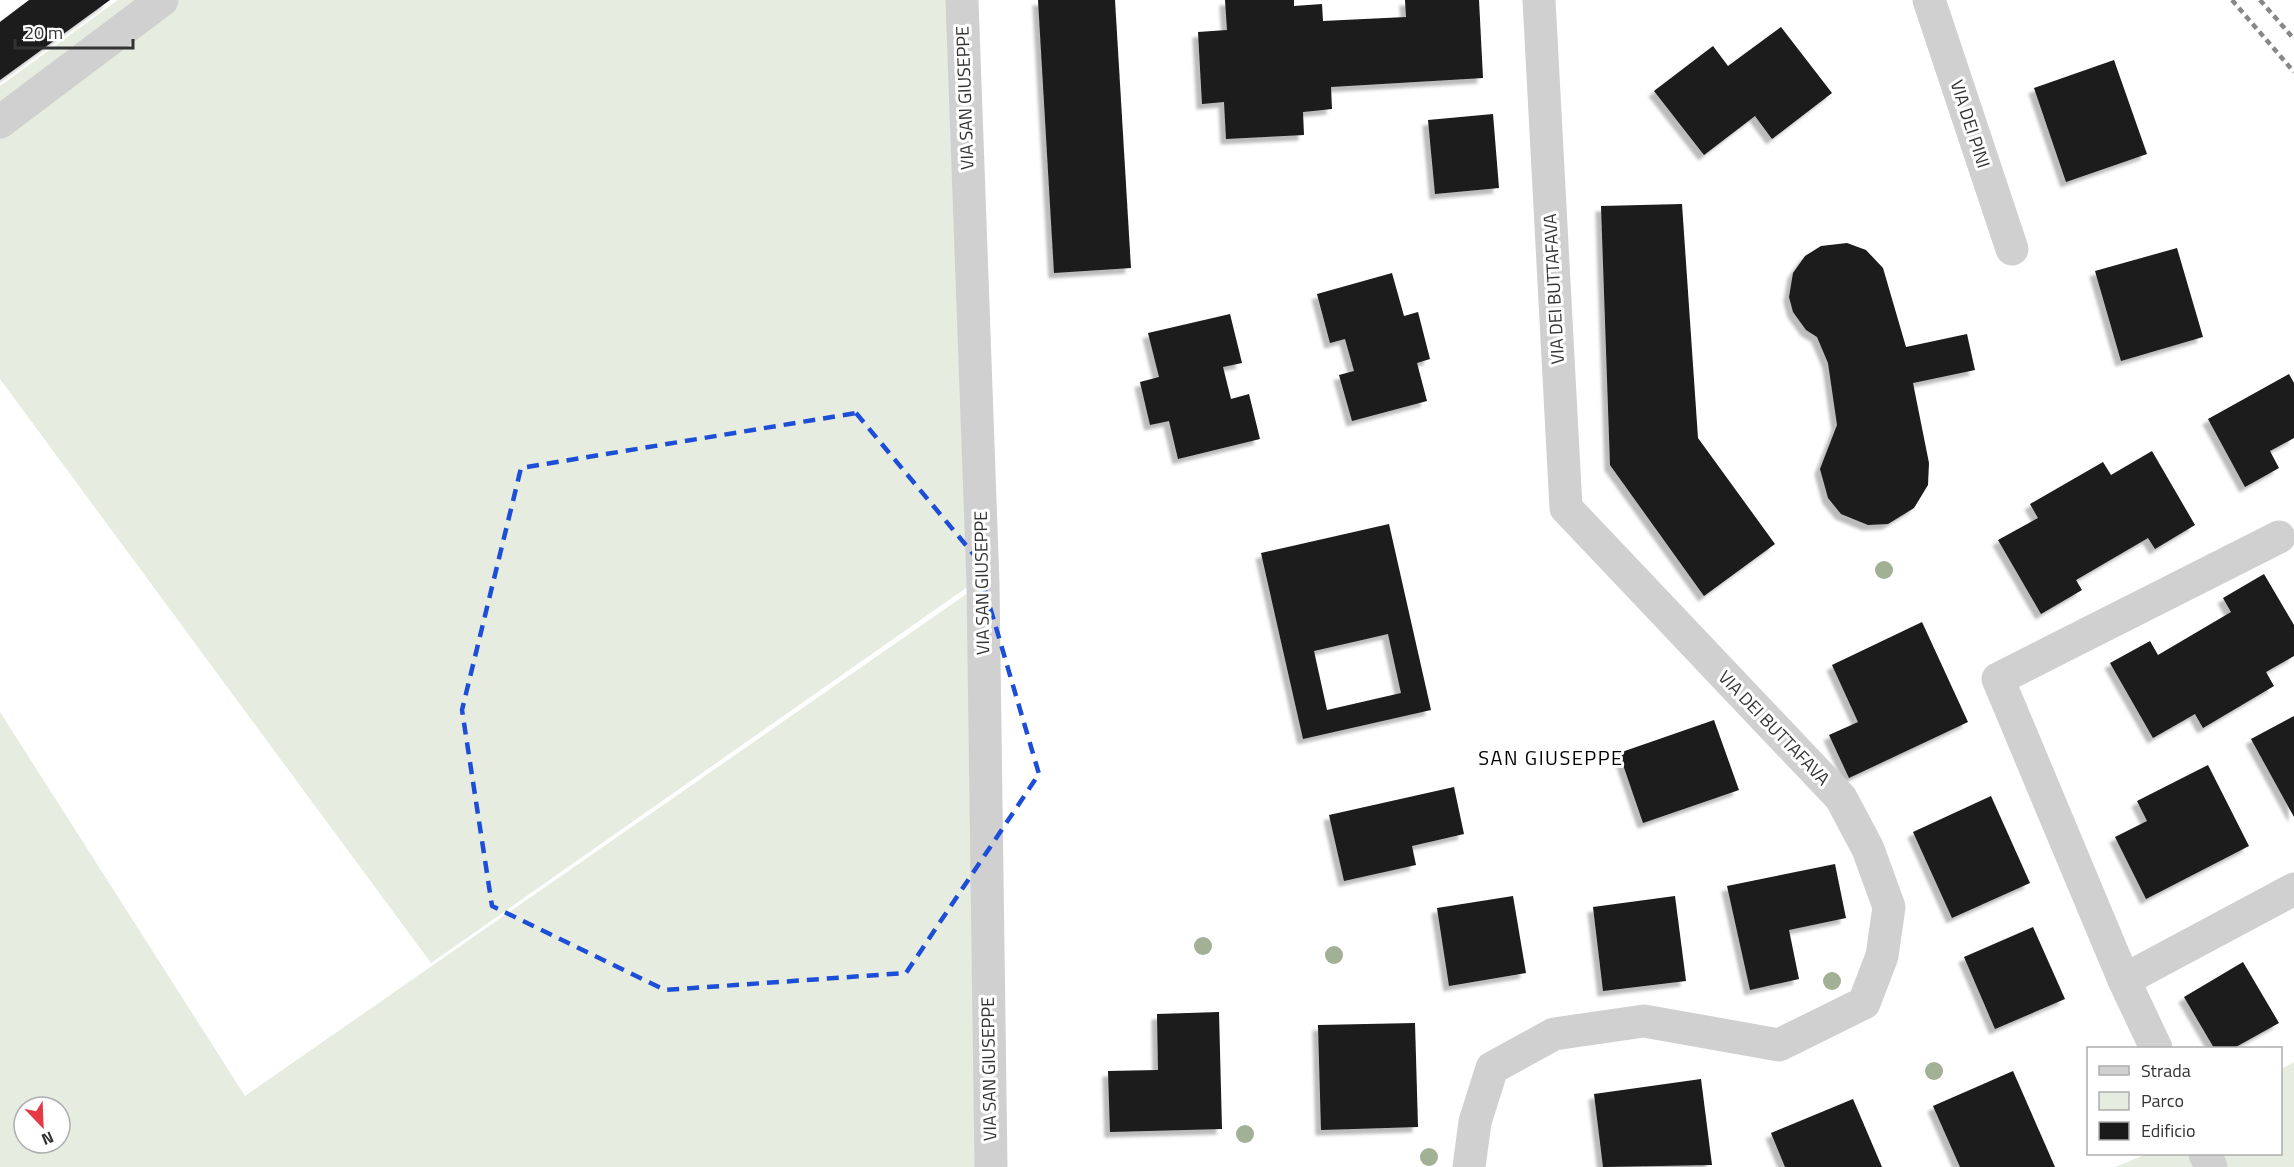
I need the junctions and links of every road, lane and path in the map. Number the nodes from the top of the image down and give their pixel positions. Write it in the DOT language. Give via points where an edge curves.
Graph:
graph roads {
  1 [pos="162,0"];
  2 [pos="962,0"];
  3 [pos="1539,0"];
  4 [pos="1929,0"];
  5 [pos="0,122"];
  6 [pos="2012,249"];
  7 [pos="2278,537"];
  8 [pos="2294,889"];
  9 [pos="2124,980"];
  10 [pos="2156,1047"];
  11 [pos="992,1167"];
  12 [pos="1468,1167"];
  1 -- 5 [label="street"];
  2 -- 11 [label="street, VIA SAN GIUSEPPE" via="983,583"];
  3 -- 12 [label="street, VIA DEI BUTTAFAVA" via="1566,508 1841,798 1868,849 1889,907 1882,956 1864,1003 1779,1045 1644,1021 1554,1034 1492,1068 1475,1122"];
  4 -- 6 [label="street, VIA DEI PINI"];
  7 -- 9 [label="street" via="1998,679"];
  8 -- 9 [label="street"];
  9 -- 10 [label="street"];
}
